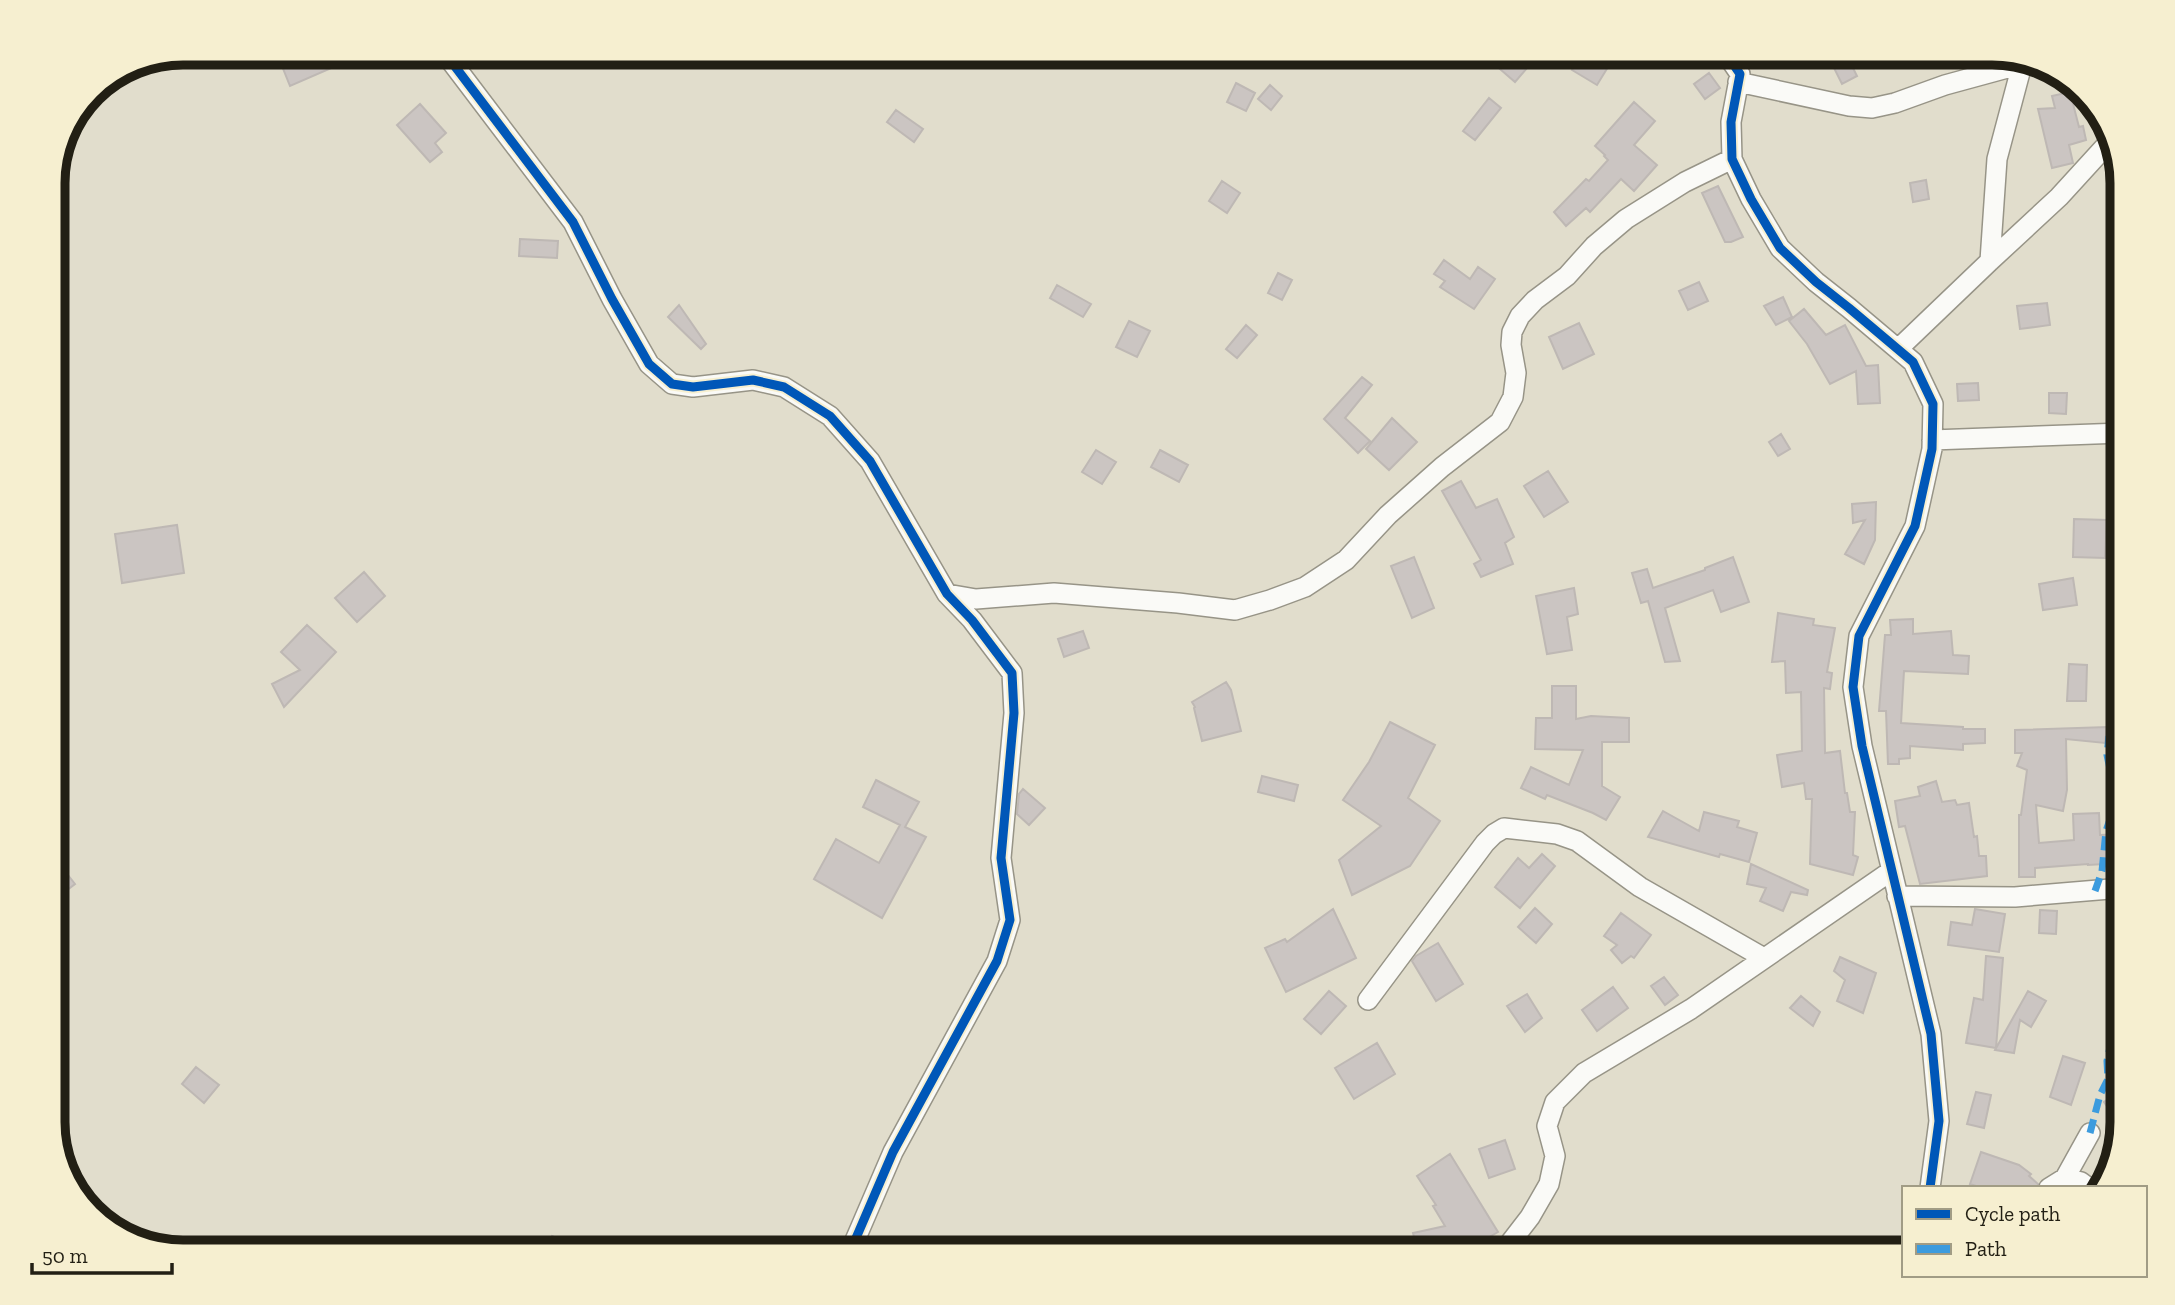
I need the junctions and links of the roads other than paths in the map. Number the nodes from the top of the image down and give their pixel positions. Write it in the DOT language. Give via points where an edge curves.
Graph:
graph roads {
  1 [pos="454,65"];
  2 [pos="1734,65"];
  3 [pos="2009,66"];
  4 [pos="2021,69"];
  5 [pos="1738,82"];
  6 [pos="2105,147"];
  7 [pos="1732,159"];
  8 [pos="1990,261"];
  9 [pos="1898,349"];
  10 [pos="2110,433"];
  11 [pos="1932,440"];
  12 [pos="947,594"];
  13 [pos="1891,871"];
  14 [pos="2110,889"];
  15 [pos="1897,896"];
  16 [pos="1764,958"];
  17 [pos="1368,1000"];
  18 [pos="2090,1132"];
  19 [pos="2057,1183"];
  20 [pos="1930,1186"];
  21 [pos="2086,1186"];
  22 [pos="855,1240"];
  23 [pos="1512,1240"];
  1 -- 12 [label="street" via="573,222 649,364 672,384 693,387 753,380 784,387 830,416 870,461"];
  2 -- 5 [label="street" via="1740,74"];
  3 -- 5 [label="street" via="1872,108"];
  4 -- 8 [label="street" via="1997,159"];
  5 -- 7 [label="street" via="1731,122"];
  6 -- 8 [label="street"];
  7 -- 9 [label="street" via="1780,247"];
  7 -- 12 [label="street" via="1626,219 1535,300 1512,332 1513,397 1500,422 1388,514 1346,561 1305,587 1235,610 1054,593 976,599"];
  8 -- 9 [label="street"];
  9 -- 11 [label="street" via="1913,362 1933,404"];
  10 -- 11 [label="street"];
  11 -- 13 [label="street" via="1915,526 1859,636 1853,687"];
  12 -- 22 [label="street" via="1012,673 1014,713 1002,858 1010,920 997,961 893,1152"];
  13 -- 15 [label="street"];
  13 -- 16 [label="street"];
  14 -- 15 [label="street" via="2015,897"];
  15 -- 20 [label="street" via="1931,1034 1939,1121"];
  16 -- 17 [label="street" via="1640,887 1577,841 1504,828 1485,843"];
  16 -- 23 [label="street" via="1691,1009 1584,1073 1555,1102 1547,1126 1555,1156 1549,1184"];
  18 -- 19 [label="street"];
  19 -- 21 [label="street"];
}
